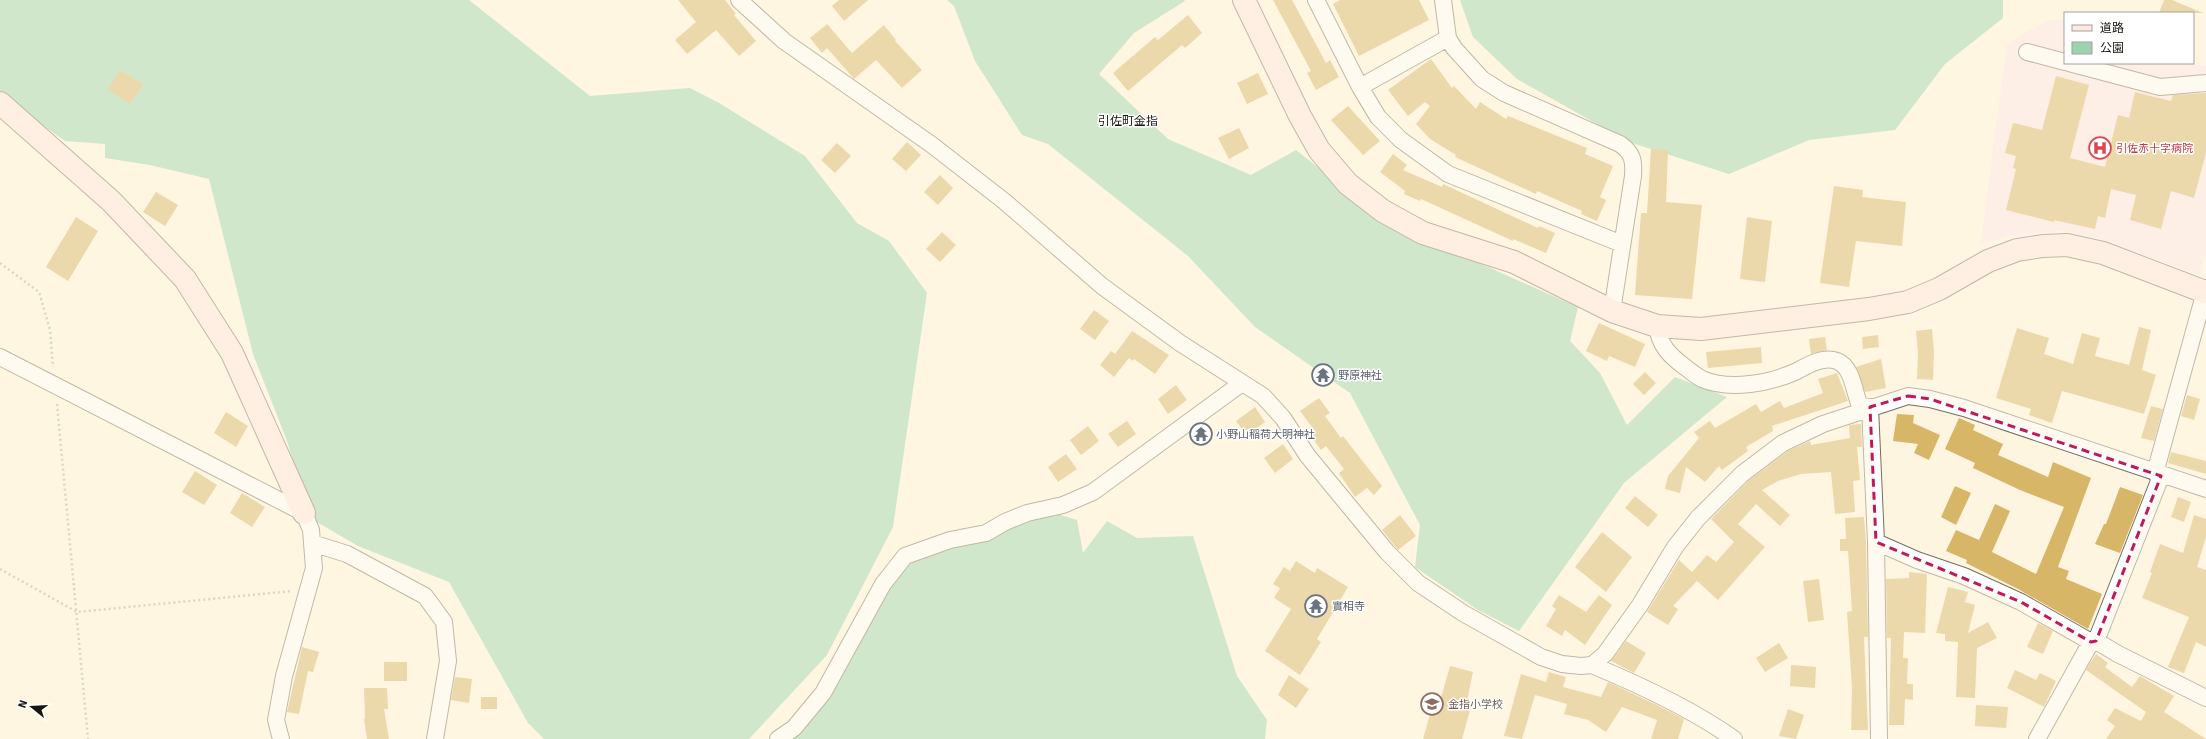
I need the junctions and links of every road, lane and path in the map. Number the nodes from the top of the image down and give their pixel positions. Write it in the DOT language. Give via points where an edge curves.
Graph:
graph roads {
  1 [pos="739,0"];
  2 [pos="1244,0"];
  3 [pos="1316,0"];
  4 [pos="1443,0"];
  5 [pos="1448,38"];
  6 [pos="2027,52"];
  7 [pos="2064,62"];
  8 [pos="2073,64"];
  9 [pos="2206,83"];
  10 [pos="1360,87"];
  11 [pos="0,103"];
  12 [pos="1622,244"];
  13 [pos="0,264"];
  14 [pos="2206,291"];
  15 [pos="1612,311"];
  16 [pos="1657,326"];
  17 [pos="0,357"];
  18 [pos="1242,383"];
  19 [pos="55,387"];
  20 [pos="1870,407"];
  21 [pos="2158,475"];
  22 [pos="2206,489"];
  23 [pos="304,513"];
  24 [pos="1876,542"];
  25 [pos="312,543"];
  26 [pos="0,568"];
  27 [pos="308,589"];
  28 [pos="77,612"];
  29 [pos="2093,641"];
  30 [pos="1592,665"];
  31 [pos="2206,698"];
  32 [pos="88,739"];
  33 [pos="281,739"];
  34 [pos="435,739"];
  35 [pos="778,739"];
  36 [pos="1734,739"];
  37 [pos="1879,739"];
  38 [pos="2038,739"];
  1 -- 18 [label="street" via="784,41 932,144 1004,201 1102,286 1180,343"];
  2 -- 15 [label="street" via="1319,150 1348,184 1383,212 1423,233 1514,262"];
  3 -- 10 [label="street"];
  4 -- 5 [label="street"];
  5 -- 10 [label="street"];
  5 -- 12 [label="street" via="1482,79 1498,90 1620,144 1631,153 1634,161"];
  6 -- 7 [label="street"];
  8 -- 9 [label="street" via="2160,87"];
  10 -- 12 [label="street" via="1378,117 1402,140 1448,174"];
  11 -- 23 [label="street" via="111,201 185,279 232,353"];
  12 -- 15 [label="street"];
  13 -- 19 [label="path" via="40,292 50,330"];
  14 -- 16 [label="street" via="2103,253 2068,245 2043,246 2017,250 1988,261 1939,289 1908,302 1700,329"];
  14 -- 21 [label="street"];
  15 -- 16 [label="street"];
  16 -- 20 [label="street" via="1659,339 1673,359 1703,380 1731,384 1753,383 1796,371 1810,363 1837,361 1844,366 1851,378 1860,406"];
  17 -- 19 [label="street"];
  18 -- 30 [label="street" via="1263,396 1283,418 1307,455 1387,552 1418,583 1463,613 1541,657 1562,664"];
  18 -- 35 [label="street" via="1093,492 1063,505 1027,513 986,533 950,540 905,556 883,584 822,693 794,728"];
  19 -- 23 [label="street"];
  19 -- 28 [label="path"];
  20 -- 21 [label="street" via="1908,396 1930,399 2039,433"];
  20 -- 24 [label="street"];
  20 -- 30 [label="street" via="1823,424 1783,443 1742,474 1698,518 1675,547 1605,654"];
  21 -- 22 [label="street"];
  21 -- 29 [label="street"];
  23 -- 25 [label="street" via="311,530"];
  24 -- 29 [label="street" via="1917,560 1964,576 2021,602"];
  24 -- 37 [label="street"];
  25 -- 27 [label="street" via="314,568"];
  25 -- 34 [label="street" via="347,554 425,596 444,622 448,661"];
  26 -- 28 [label="path"];
  27 -- 28 [label="path"];
  27 -- 33 [label="street" via="284,676 276,720"];
  28 -- 32 [label="path"];
  29 -- 31 [label="street"];
  29 -- 38 [label="street"];
  30 -- 36 [label="street" via="1624,678 1711,723"];
}
